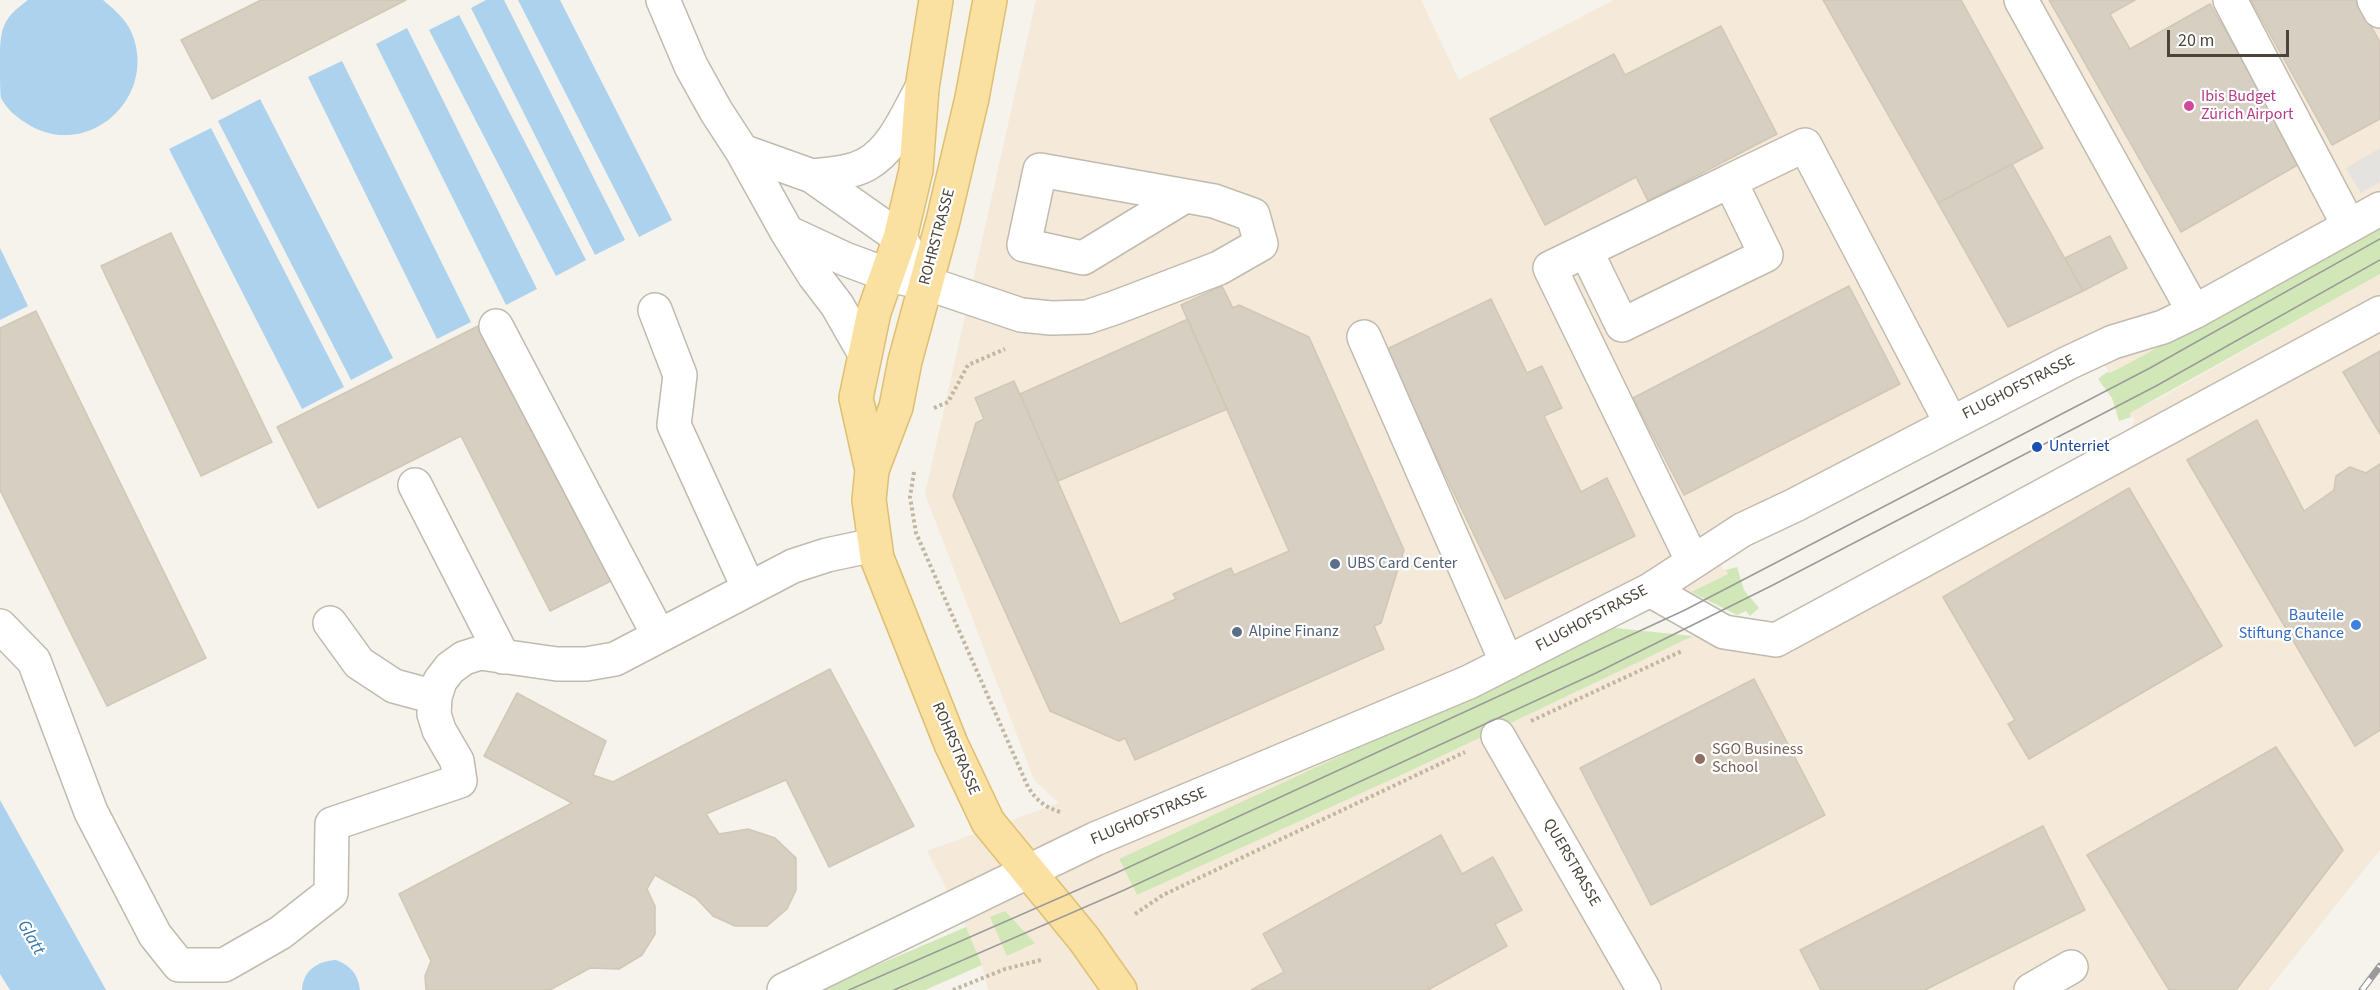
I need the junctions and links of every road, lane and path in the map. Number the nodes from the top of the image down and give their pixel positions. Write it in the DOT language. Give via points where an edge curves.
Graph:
graph roads {
  1 [pos="663,0"];
  2 [pos="936,0"];
  3 [pos="990,0"];
  4 [pos="2021,0"];
  5 [pos="2230,0"];
  6 [pos="2374,0"];
  7 [pos="2380,11"];
  8 [pos="922,88"];
  9 [pos="742,151"];
  10 [pos="812,176"];
  11 [pos="1730,182"];
  12 [pos="1185,196"];
  13 [pos="2380,209"];
  14 [pos="2349,226"];
  15 [pos="787,232"];
  16 [pos="900,238"];
  17 [pos="1586,251"];
  18 [pos="888,275"];
  19 [pos="926,283"];
  20 [pos="655,310"];
  21 [pos="2194,312"];
  22 [pos="2380,313"];
  23 [pos="1021,315"];
  24 [pos="496,326"];
  25 [pos="1364,337"];
  26 [pos="865,354"];
  27 [pos="932,409"];
  28 [pos="1951,423"];
  29 [pos="915,464"];
  30 [pos="872,470"];
  31 [pos="415,485"];
  32 [pos="874,546"];
  33 [pos="1693,562"];
  34 [pos="749,589"];
  35 [pos="1650,590"];
  36 [pos="330,623"];
  37 [pos="0,626"];
  38 [pos="1724,632"];
  39 [pos="658,636"];
  40 [pos="503,657"];
  41 [pos="1507,663"];
  42 [pos="435,697"];
  43 [pos="1498,736"];
  44 [pos="1065,814"];
  45 [pos="1030,873"];
  46 [pos="1135,914"];
  47 [pos="1041,960"];
  48 [pos="2071,967"];
  49 [pos="784,990"];
  50 [pos="953,990"];
  51 [pos="1120,990"];
  52 [pos="1644,990"];
  53 [pos="2031,990"];
  1 -- 9 [label="street" via="696,75"];
  2 -- 8 [label="main road, ROHRSTRASSE"];
  3 -- 19 [label="main road, ROHRSTRASSE" via="972,98"];
  4 -- 21 [label="street"];
  5 -- 14 [label="street"];
  6 -- 7 [label="street"];
  8 -- 10 [label="street" via="887,148 868,164"];
  8 -- 16 [label="main road, ROHRSTRASSE" via="916,170"];
  9 -- 10 [label="street"];
  9 -- 15 [label="street"];
  10 -- 16 [label="street"];
  11 -- 17 [label="street"];
  11 -- 17 [label="street" via="1766,255 1622,325"];
  11 -- 28 [label="street" via="1805,145"];
  12 -- 23 [label="street" via="1253,215 1261,244 1219,268 1087,317"];
  13 -- 14 [label="street, FLUGHOFSTRASSE"];
  14 -- 21 [label="street, FLUGHOFSTRASSE"];
  15 -- 18 [label="street"];
  15 -- 26 [label="street"];
  16 -- 18 [label="main road, ROHRSTRASSE"];
  16 -- 19 [label="street"];
  17 -- 33 [label="street" via="1550,268"];
  18 -- 19 [label="street"];
  18 -- 26 [label="main road, ROHRSTRASSE" via="874,312"];
  19 -- 23 [label="street"];
  19 -- 30 [label="main road, ROHRSTRASSE" via="896,407"];
  20 -- 34 [label="street" via="680,375 674,425"];
  21 -- 28 [label="street, FLUGHOFSTRASSE" via="2163,327 2104,346"];
  22 -- 38 [label="street" via="1776,640"];
  23 -- 27 [label="path" via="1004,350 968,365 948,402"];
  24 -- 39 [label="street"];
  25 -- 41 [label="street"];
  26 -- 30 [label="main road, ROHRSTRASSE" via="856,398"];
  28 -- 33 [label="street, FLUGHOFSTRASSE" via="1742,530"];
  29 -- 44 [label="path" via="910,497 916,533 1028,787 1036,799"];
  30 -- 32 [label="main road, ROHRSTRASSE" via="869,500"];
  31 -- 40 [label="street"];
  32 -- 34 [label="street" via="793,566"];
  32 -- 45 [label="main road, ROHRSTRASSE" via="976,799 988,822"];
  33 -- 35 [label="street, FLUGHOFSTRASSE"];
  34 -- 39 [label="street"];
  35 -- 38 [label="street"];
  35 -- 41 [label="street, FLUGHOFSTRASSE"];
  36 -- 42 [label="street" via="358,663 394,686"];
  37 -- 42 [label="street" via="34,662 91,812 155,935 179,965 224,965 280,933 331,893 332,824 460,781 457,761 434,714"];
  38 -- 43 [label="path"];
  39 -- 40 [label="street" via="615,659 586,664"];
  40 -- 42 [label="street" via="480,653 464,658 440,681"];
  41 -- 45 [label="street, FLUGHOFSTRASSE" via="1095,839"];
  43 -- 46 [label="path" via="1163,895"];
  43 -- 52 [label="street, QUERSTRASSE"];
  45 -- 49 [label="street, FLUGHOFSTRASSE"];
  45 -- 51 [label="main road, ROHRSTRASSE"];
  47 -- 50 [label="path" via="1005,969"];
  48 -- 53 [label="street"];
}
